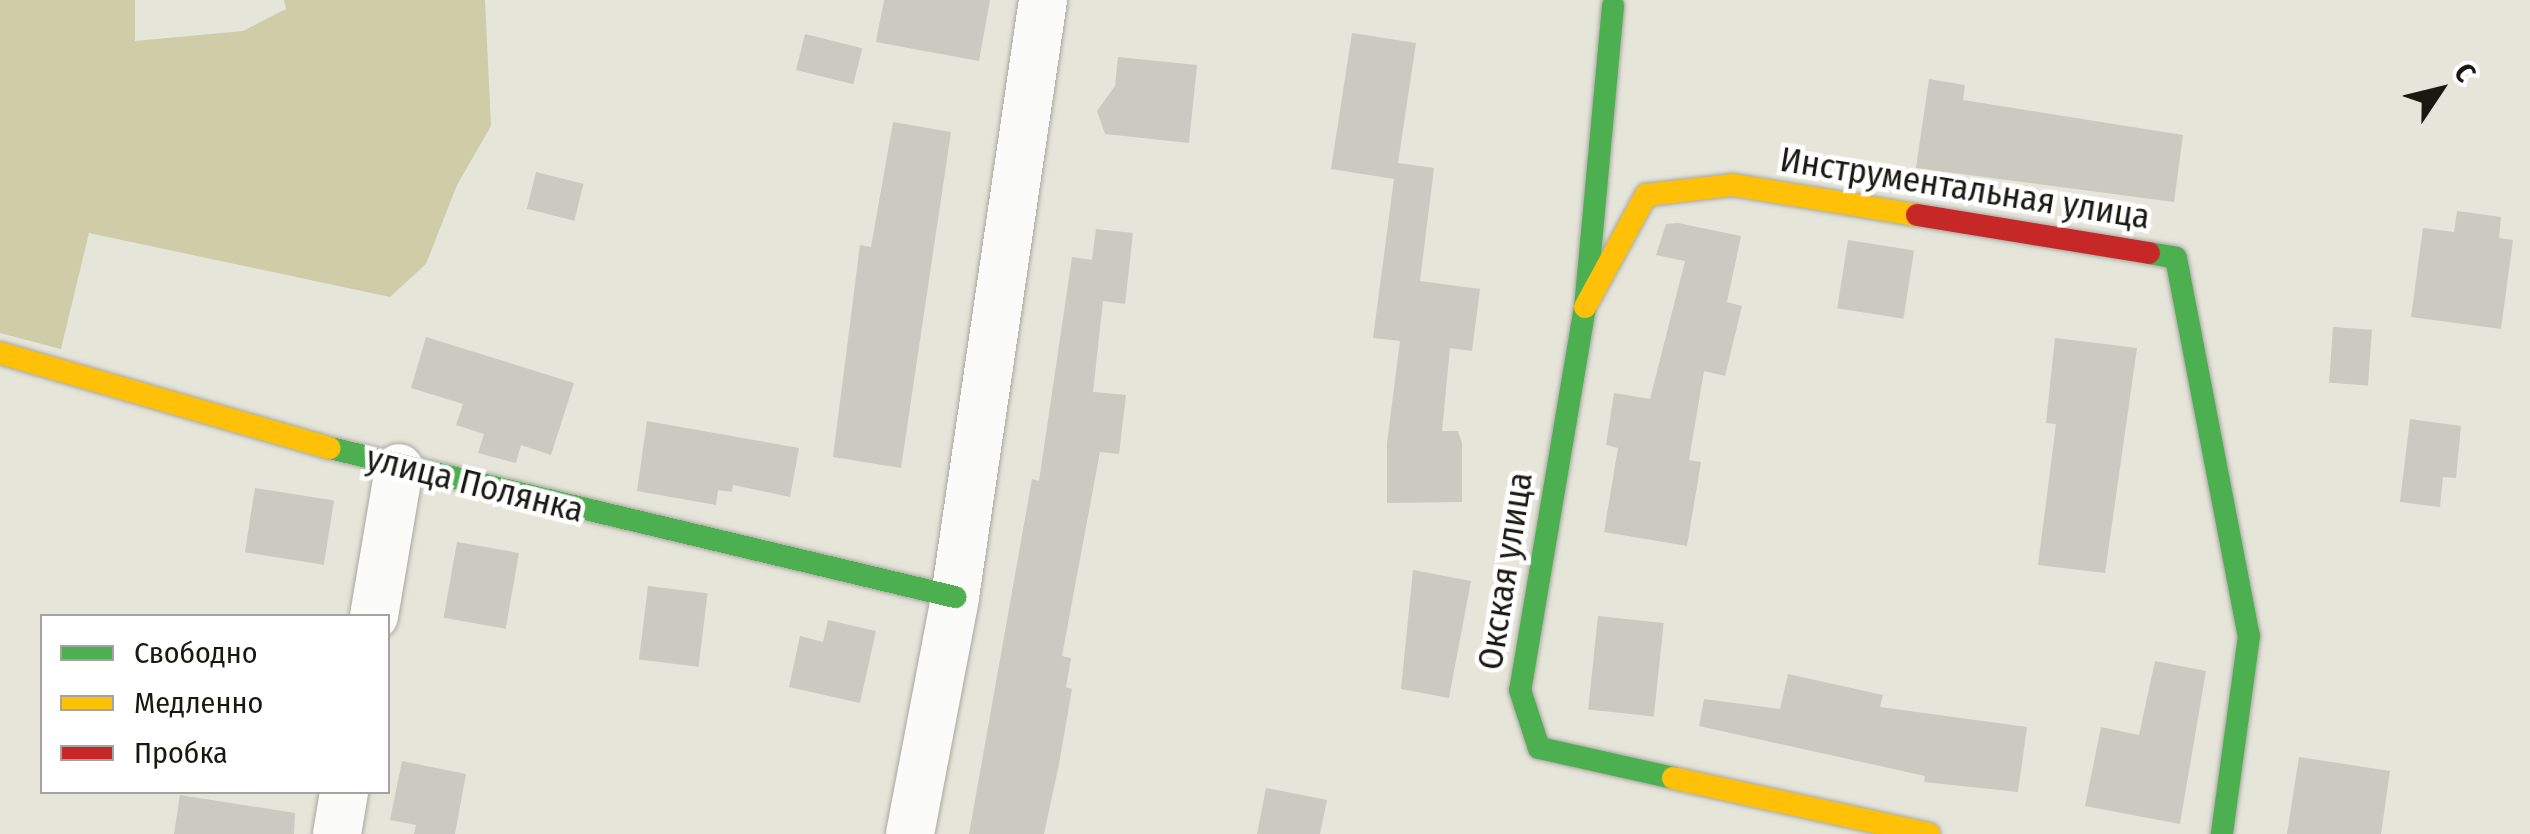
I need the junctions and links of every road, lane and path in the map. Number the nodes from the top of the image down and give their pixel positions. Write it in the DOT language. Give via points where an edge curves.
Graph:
graph roads {
  1 [pos="1043,0"];
  2 [pos="1612,6"];
  3 [pos="1585,307"];
  4 [pos="0,353"];
  5 [pos="399,468"];
  6 [pos="955,597"];
  7 [pos="374,614"];
  8 [pos="344,794"];
  9 [pos="337,834"];
  10 [pos="910,834"];
  11 [pos="1929,834"];
  12 [pos="2222,834"];
  1 -- 6 [label="street"];
  2 -- 3 [label="street, Окская улица"];
  3 -- 11 [label="street, Окская улица" via="1520,690 1539,748"];
  3 -- 12 [label="street, Инструментальная улица" via="1646,195 1734,185 2176,258 2249,636"];
  4 -- 5 [label="street, улица Полянка"];
  5 -- 6 [label="street, улица Полянка"];
  5 -- 7 [label="street"];
  6 -- 10 [label="street"];
  8 -- 9 [label="street"];
}
